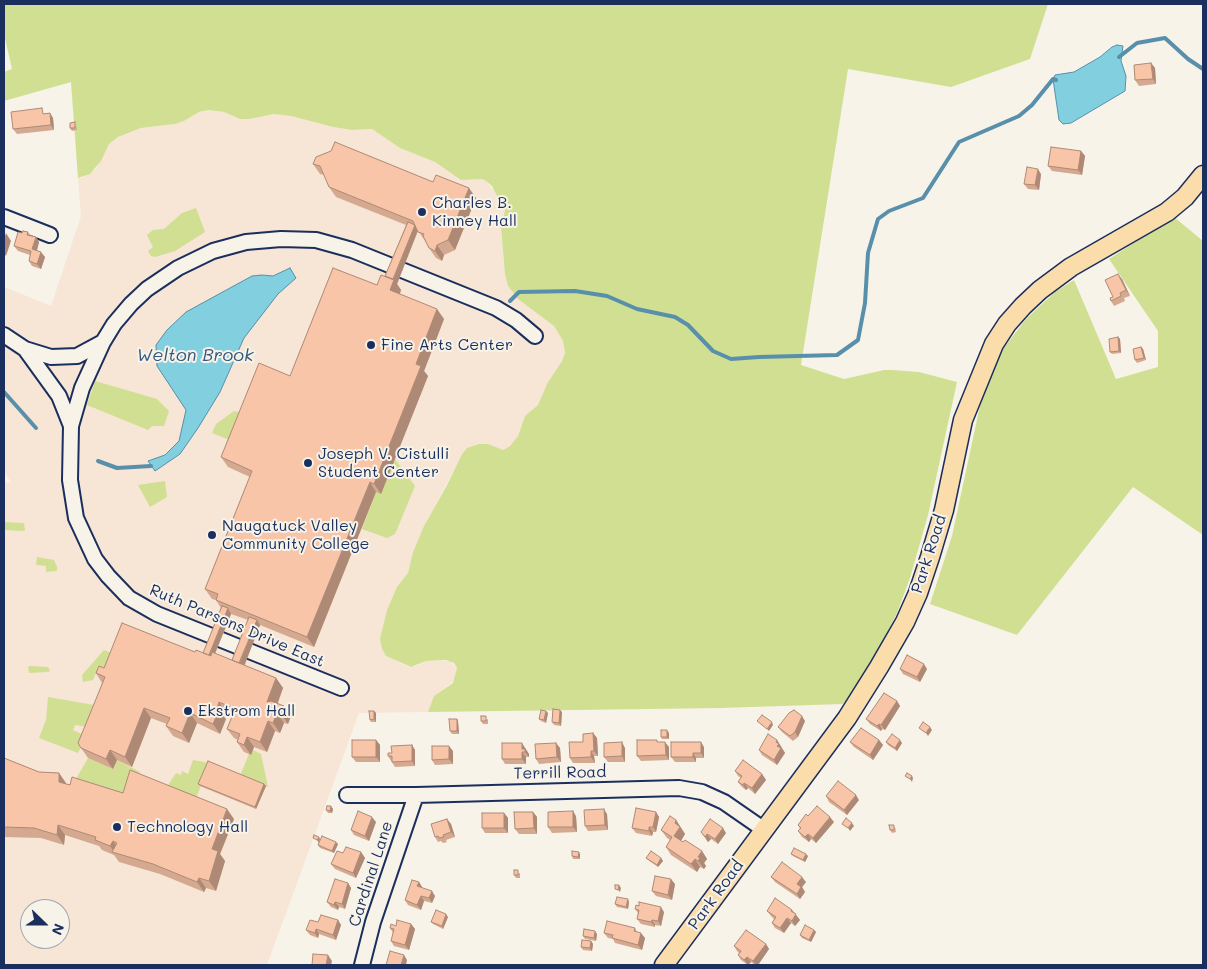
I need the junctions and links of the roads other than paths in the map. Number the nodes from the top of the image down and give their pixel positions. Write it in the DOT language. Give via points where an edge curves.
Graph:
graph roads {
  1 [pos="1203,175"];
  2 [pos="4,217"];
  3 [pos="50,234"];
  4 [pos="4,335"];
  5 [pos="535,336"];
  6 [pos="103,342"];
  7 [pos="25,349"];
  8 [pos="71,426"];
  9 [pos="341,688"];
  10 [pos="347,795"];
  11 [pos="416,795"];
  12 [pos="764,829"];
  13 [pos="362,965"];
  14 [pos="664,965"];
  1 -- 12 [label="main road, Park Road" via="1167,212 1071,267 1040,290 1022,306 994,344 963,420 944,510 918,593 905,622 847,718"];
  2 -- 3 [label="street"];
  4 -- 7 [label="street"];
  5 -- 6 [label="street" via="496,308 352,250 316,240 281,239 246,242 221,249 178,268 131,304"];
  6 -- 7 [label="street" via="77,356 51,357"];
  6 -- 8 [label="street" via="82,388"];
  7 -- 8 [label="street" via="59,396"];
  8 -- 9 [label="street, Ruth Parsons Drive East" via="70,480 76,518 95,559 129,598 168,619"];
  10 -- 11 [label="street, Terrill Road"];
  11 -- 12 [label="street, Terrill Road" via="679,788 702,792 724,802"];
  11 -- 13 [label="street, Cardinal Lane" via="373,922"];
  12 -- 14 [label="main road, Park Road"];
}
